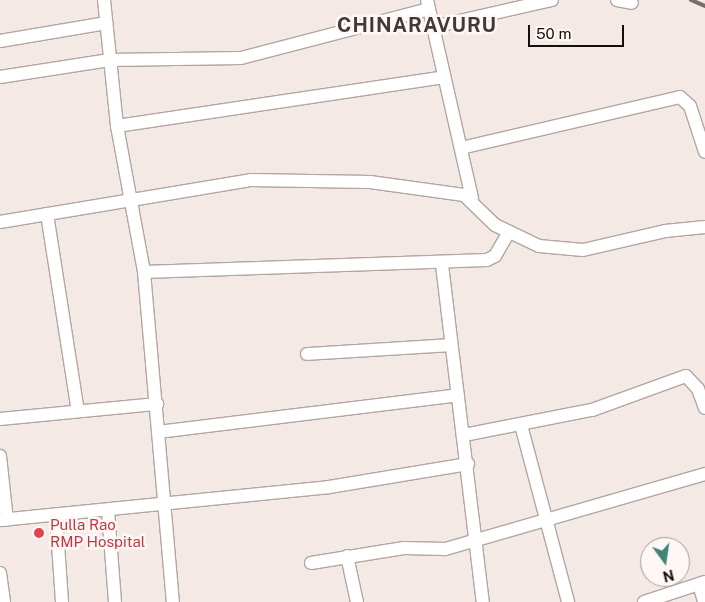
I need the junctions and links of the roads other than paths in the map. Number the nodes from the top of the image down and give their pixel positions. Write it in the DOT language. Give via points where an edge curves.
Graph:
graph roads {
  1 [pos="104,0"];
  2 [pos="552,0"];
  3 [pos="617,0"];
  4 [pos="632,3"];
  5 [pos="428,5"];
  6 [pos="106,23"];
  7 [pos="433,27"];
  8 [pos="0,41"];
  9 [pos="110,60"];
  10 [pos="0,77"];
  11 [pos="444,77"];
  12 [pos="117,126"];
  13 [pos="461,148"];
  14 [pos="705,152"];
  15 [pos="132,198"];
  16 [pos="472,198"];
  17 [pos="47,214"];
  18 [pos="0,222"];
  19 [pos="705,227"];
  20 [pos="509,232"];
  21 [pos="442,265"];
  22 [pos="144,272"];
  23 [pos="450,345"];
  24 [pos="307,354"];
  25 [pos="458,395"];
  26 [pos="158,404"];
  27 [pos="705,408"];
  28 [pos="78,411"];
  29 [pos="0,419"];
  30 [pos="521,426"];
  31 [pos="158,432"];
  32 [pos="464,435"];
  33 [pos="0,456"];
  34 [pos="468,464"];
  35 [pos="705,474"];
  36 [pos="162,504"];
  37 [pos="108,511"];
  38 [pos="56,516"];
  39 [pos="4,520"];
  40 [pos="547,522"];
  41 [pos="478,541"];
  42 [pos="346,556"];
  43 [pos="311,562"];
  44 [pos="0,577"];
  45 [pos="702,583"];
  46 [pos="657,600"];
  47 [pos="4,602"];
  48 [pos="62,602"];
  49 [pos="115,602"];
  50 [pos="173,602"];
  51 [pos="358,602"];
  52 [pos="483,602"];
  53 [pos="568,602"];
  54 [pos="644,602"];
  55 [pos="704,602"];
  1 -- 6 [label="street"];
  2 -- 7 [label="street"];
  3 -- 4 [label="street"];
  5 -- 7 [label="street"];
  5 -- 9 [label="street" via="258,55"];
  6 -- 8 [label="street"];
  6 -- 9 [label="street"];
  7 -- 11 [label="street"];
  9 -- 10 [label="street"];
  9 -- 12 [label="street"];
  11 -- 12 [label="street"];
  11 -- 13 [label="street"];
  12 -- 15 [label="street"];
  13 -- 14 [label="street" via="680,97 690,106"];
  13 -- 16 [label="street"];
  15 -- 16 [label="street" via="251,180 370,182"];
  15 -- 17 [label="street"];
  15 -- 22 [label="street"];
  16 -- 20 [label="street" via="487,220"];
  17 -- 18 [label="street"];
  17 -- 28 [label="street"];
  19 -- 20 [label="street" via="665,231 583,250 539,246"];
  20 -- 21 [label="street" via="495,256"];
  21 -- 22 [label="street"];
  21 -- 23 [label="street"];
  22 -- 26 [label="street"];
  23 -- 24 [label="street"];
  23 -- 25 [label="street"];
  25 -- 31 [label="street"];
  25 -- 32 [label="street"];
  26 -- 28 [label="street"];
  26 -- 31 [label="street"];
  27 -- 30 [label="street" via="698,389 686,376 592,410"];
  28 -- 29 [label="street"];
  30 -- 32 [label="street"];
  30 -- 40 [label="street"];
  31 -- 36 [label="street"];
  32 -- 34 [label="street"];
  33 -- 39 [label="street"];
  34 -- 36 [label="street" via="329,487"];
  34 -- 41 [label="street"];
  35 -- 40 [label="street"];
  36 -- 37 [label="street"];
  36 -- 50 [label="street"];
  37 -- 38 [label="street"];
  37 -- 49 [label="street"];
  38 -- 39 [label="street"];
  38 -- 48 [label="street"];
  40 -- 41 [label="street"];
  40 -- 53 [label="street"];
  41 -- 42 [label="street" via="446,549 404,548"];
  41 -- 52 [label="street"];
  42 -- 43 [label="street"];
  42 -- 51 [label="street"];
  44 -- 47 [label="street"];
  45 -- 46 [label="street"];
  45 -- 55 [label="street"];
  46 -- 54 [label="street"];
}
